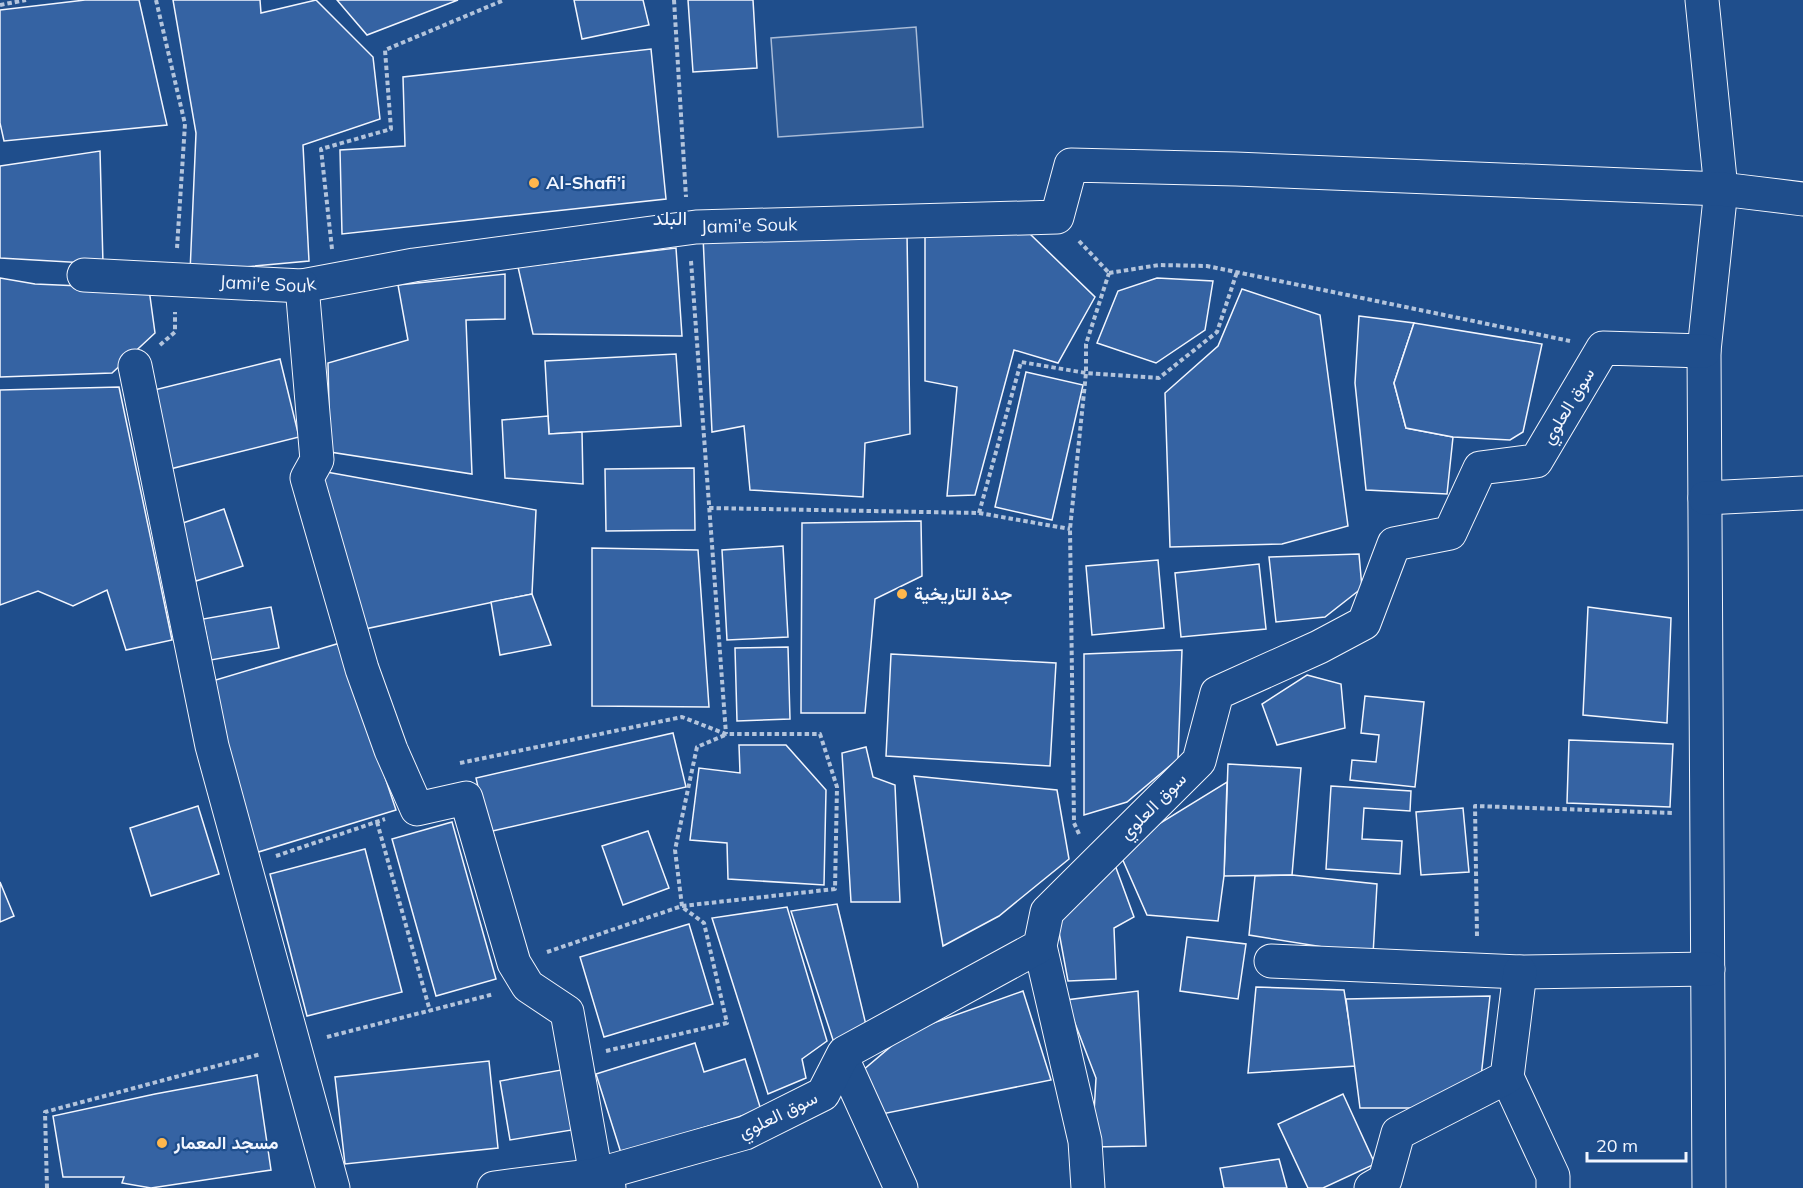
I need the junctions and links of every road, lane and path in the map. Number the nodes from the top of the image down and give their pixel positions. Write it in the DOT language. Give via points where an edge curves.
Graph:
graph roads {
  1 [pos="26,0"];
  2 [pos="156,0"];
  3 [pos="504,0"];
  4 [pos="674,0"];
  5 [pos="1701,0"];
  6 [pos="0,5"];
  7 [pos="1721,189"];
  8 [pos="1803,199"];
  9 [pos="1057,217"];
  10 [pos="688,228"];
  11 [pos="1237,272"];
  12 [pos="1108,273"];
  13 [pos="84,275"];
  14 [pos="175,280"];
  15 [pos="335,280"];
  16 [pos="302,286"];
  17 [pos="1602,348"];
  18 [pos="1704,351"];
  19 [pos="135,366"];
  20 [pos="1086,373"];
  21 [pos="1803,493"];
  22 [pos="1705,498"];
  23 [pos="709,508"];
  24 [pos="979,513"];
  25 [pos="1070,529"];
  26 [pos="726,734"];
  27 [pos="402,775"];
  28 [pos="417,809"];
  29 [pos="1707,814"];
  30 [pos="377,822"];
  31 [pos="244,866"];
  32 [pos="1093,866"];
  33 [pos="682,906"];
  34 [pos="1040,946"];
  35 [pos="1271,961"];
  36 [pos="1708,969"];
  37 [pos="1477,970"];
  38 [pos="1520,972"];
  39 [pos="521,974"];
  40 [pos="430,1011"];
  41 [pos="293,1045"];
  42 [pos="575,1058"];
  43 [pos="842,1058"];
  44 [pos="1507,1077"];
  45 [pos="602,1181"];
  46 [pos="47,1188"];
  47 [pos="333,1188"];
  48 [pos="494,1188"];
  49 [pos="901,1188"];
  50 [pos="1088,1188"];
  51 [pos="1371,1188"];
  52 [pos="1553,1188"];
  53 [pos="1709,1188"];
  1 -- 6 [label="path"];
  2 -- 14 [label="path" via="184,124"];
  3 -- 15 [label="path" via="386,50 391,129 321,149"];
  4 -- 10 [label="path"];
  5 -- 7 [label="street"];
  7 -- 8 [label="street"];
  7 -- 9 [label="street" via="1071,165"];
  7 -- 18 [label="street"];
  9 -- 10 [label="street, Jami'e Souk"];
  9 -- 12 [label="path"];
  10 -- 15 [label="street, Jami'e Souk" via="414,265"];
  10 -- 23 [label="path"];
  11 -- 12 [label="path" via="1207,266 1159,265"];
  11 -- 17 [label="path"];
  11 -- 20 [label="path" via="1217,332 1159,378"];
  12 -- 20 [label="path" via="1086,344"];
  13 -- 14 [label="street, Jami'e Souk"];
  14 -- 16 [label="street, Jami'e Souk"];
  14 -- 19 [label="path" via="175,332"];
  15 -- 16 [label="street, Jami'e Souk"];
  16 -- 27 [label="street" via="317,460 307,478 363,669"];
  17 -- 18 [label="street, سوق العلوي"];
  17 -- 32 [label="street, سوق العلوي" via="1536,461 1480,468 1450,533 1394,544 1364,623 1217,693 1199,761"];
  18 -- 22 [label="street"];
  19 -- 31 [label="street" via="212,746"];
  20 -- 24 [label="path" via="1021,362"];
  20 -- 25 [label="path"];
  21 -- 22 [label="street"];
  22 -- 29 [label="street"];
  23 -- 24 [label="path"];
  23 -- 26 [label="path"];
  24 -- 25 [label="path"];
  25 -- 32 [label="path" via="1074,823"];
  26 -- 27 [label="path" via="682,717"];
  26 -- 33 [label="path" via="697,747 675,850"];
  26 -- 33 [label="path" via="820,734 837,787 836,889"];
  27 -- 28 [label="street"];
  28 -- 30 [label="path"];
  28 -- 39 [label="street" via="466,798"];
  29 -- 36 [label="street"];
  29 -- 37 [label="path" via="1475,807"];
  30 -- 31 [label="path"];
  30 -- 40 [label="path"];
  31 -- 41 [label="street"];
  32 -- 34 [label="street, سوق العلوي" via="1047,912"];
  33 -- 39 [label="path"];
  33 -- 42 [label="path" via="704,923 727,1023"];
  34 -- 43 [label="street, سوق العلوي" via="844,1053"];
  34 -- 50 [label="street" via="1084,1141"];
  35 -- 37 [label="street"];
  36 -- 38 [label="street"];
  36 -- 53 [label="street"];
  37 -- 38 [label="street"];
  38 -- 44 [label="street"];
  39 -- 40 [label="path"];
  39 -- 42 [label="street" via="567,1012"];
  40 -- 41 [label="path"];
  41 -- 46 [label="path" via="45,1112"];
  41 -- 47 [label="street"];
  42 -- 45 [label="street"];
  43 -- 45 [label="street, سوق العلوي" via="823,1094 745,1133"];
  43 -- 49 [label="street"];
  44 -- 51 [label="street" via="1398,1133 1385,1180"];
  44 -- 52 [label="street" via="1553,1176"];
  45 -- 48 [label="street, سوق العلوي"];
}
